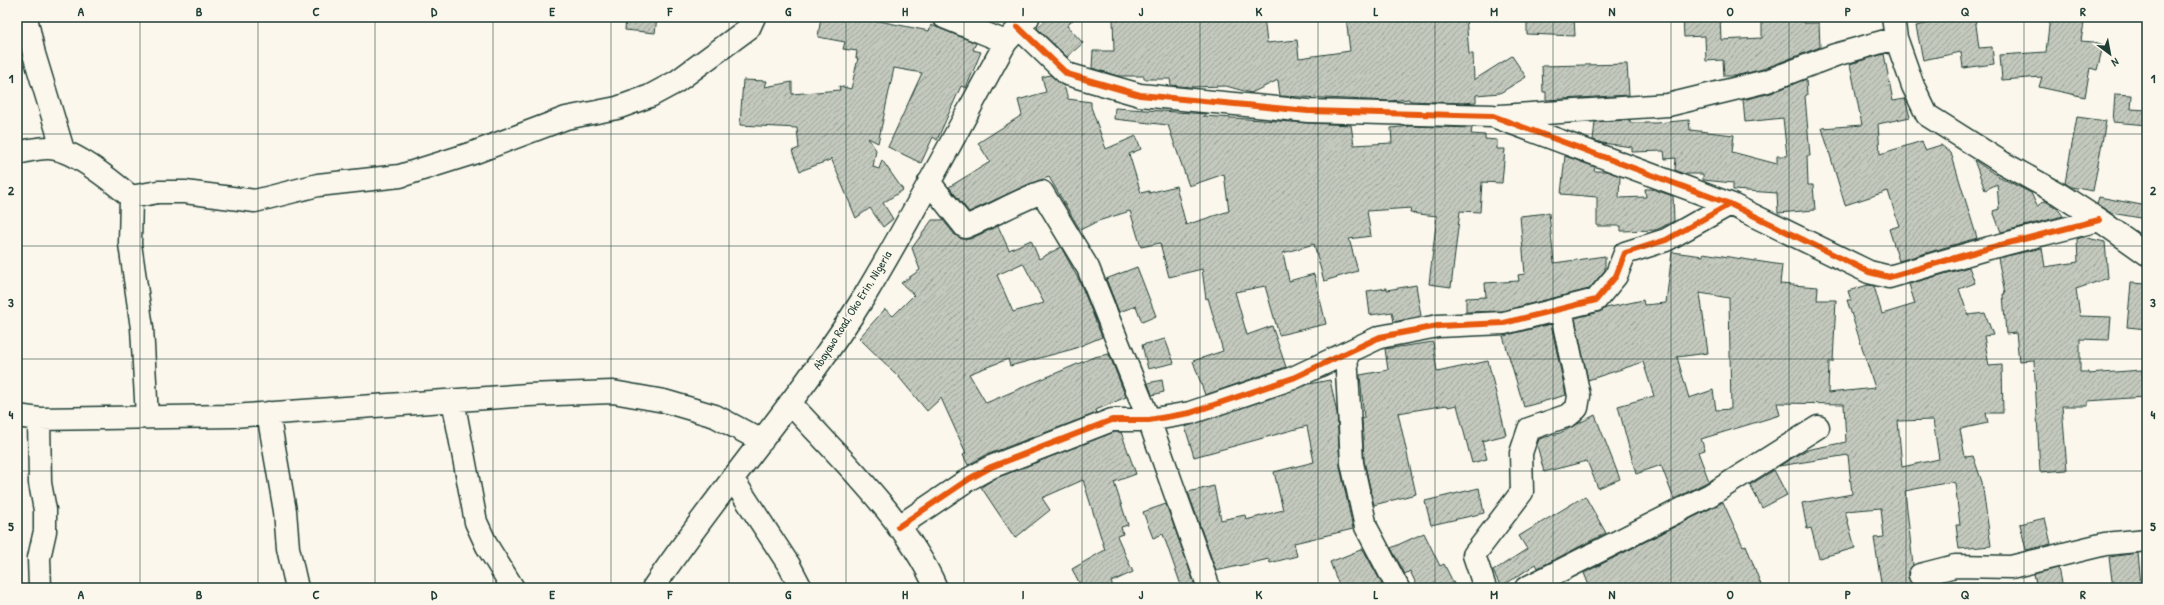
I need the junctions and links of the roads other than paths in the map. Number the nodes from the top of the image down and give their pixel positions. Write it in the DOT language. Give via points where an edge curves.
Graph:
graph roads {
  1 [pos="26,17"];
  2 [pos="754,17"];
  3 [pos="944,17"];
  4 [pos="1894,27"];
  5 [pos="1017,29"];
  6 [pos="1492,116"];
  7 [pos="63,150"];
  8 [pos="17,153"];
  9 [pos="929,182"];
  10 [pos="131,197"];
  11 [pos="1730,204"];
  12 [pos="2099,220"];
  13 [pos="2147,254"];
  14 [pos="1561,310"];
  15 [pos="1346,353"];
  16 [pos="453,400"];
  17 [pos="790,404"];
  18 [pos="268,413"];
  19 [pos="17,416"];
  20 [pos="39,418"];
  21 [pos="147,418"];
  22 [pos="1149,420"];
  23 [pos="1818,427"];
  24 [pos="762,441"];
  25 [pos="732,478"];
  26 [pos="898,527"];
  27 [pos="2147,540"];
  28 [pos="1920,576"];
  29 [pos="40,588"];
  30 [pos="297,588"];
  31 [pos="513,588"];
  32 [pos="652,588"];
  33 [pos="801,588"];
  34 [pos="936,588"];
  35 [pos="1209,588"];
  36 [pos="1398,588"];
  37 [pos="1485,588"];
  38 [pos="1526,588"];
  1 -- 7 [label="street" via="34,54"];
  2 -- 10 [label="street" via="749,28 676,82 650,96 618,108 566,118 473,153 400,176 318,185 255,201 184,192 158,192"];
  3 -- 5 [label="street"];
  4 -- 6 [label="street" via="1835,55 1767,81 1668,105"];
  4 -- 12 [label="street" via="1913,86 1928,115"];
  5 -- 6 [label="street" via="1067,74 1140,95 1308,111"];
  5 -- 9 [label="street, Abayawo Road, Oko Erin, Nigeria"];
  6 -- 11 [label="street"];
  7 -- 8 [label="street" via="47,148"];
  7 -- 10 [label="street" via="112,181"];
  9 -- 17 [label="street, Abayawo Road, Oko Erin, Nigeria" via="864,297"];
  9 -- 22 [label="street" via="964,227 1042,192 1088,268"];
  10 -- 21 [label="street" via="130,244 142,328"];
  11 -- 12 [label="street" via="1869,272 1889,277"];
  11 -- 14 [label="street" via="1666,240 1625,253 1616,276 1596,300"];
  12 -- 13 [label="street"];
  14 -- 15 [label="street" via="1504,322 1438,326 1380,337"];
  14 -- 37 [label="street" via="1579,396 1577,408 1569,415 1530,429 1521,453 1522,492 1474,555"];
  15 -- 22 [label="street" via="1293,378 1190,413"];
  15 -- 36 [label="street" via="1352,464 1366,527"];
  16 -- 18 [label="street"];
  16 -- 24 [label="street" via="613,392 664,401 715,416"];
  16 -- 31 [label="street" via="476,522"];
  17 -- 24 [label="street, Abayawo Road, Oko Erin, Nigeria"];
  17 -- 26 [label="street"];
  18 -- 21 [label="street"];
  18 -- 30 [label="street" via="285,511 288,548"];
  19 -- 20 [label="street"];
  20 -- 21 [label="street"];
  20 -- 29 [label="street" via="40,483 45,510 45,531 39,558"];
  22 -- 26 [label="street" via="1112,420 990,467"];
  22 -- 35 [label="street"];
  23 -- 38 [label="street" via="1710,495"];
  24 -- 25 [label="street, Abayawo Road, Oko Erin, Nigeria"];
  25 -- 32 [label="street, Abayawo Road, Oko Erin, Nigeria"];
  25 -- 33 [label="street" via="789,565"];
  26 -- 34 [label="street" via="914,548"];
  27 -- 28 [label="street" via="2105,544 2011,567 1955,566"];
}
